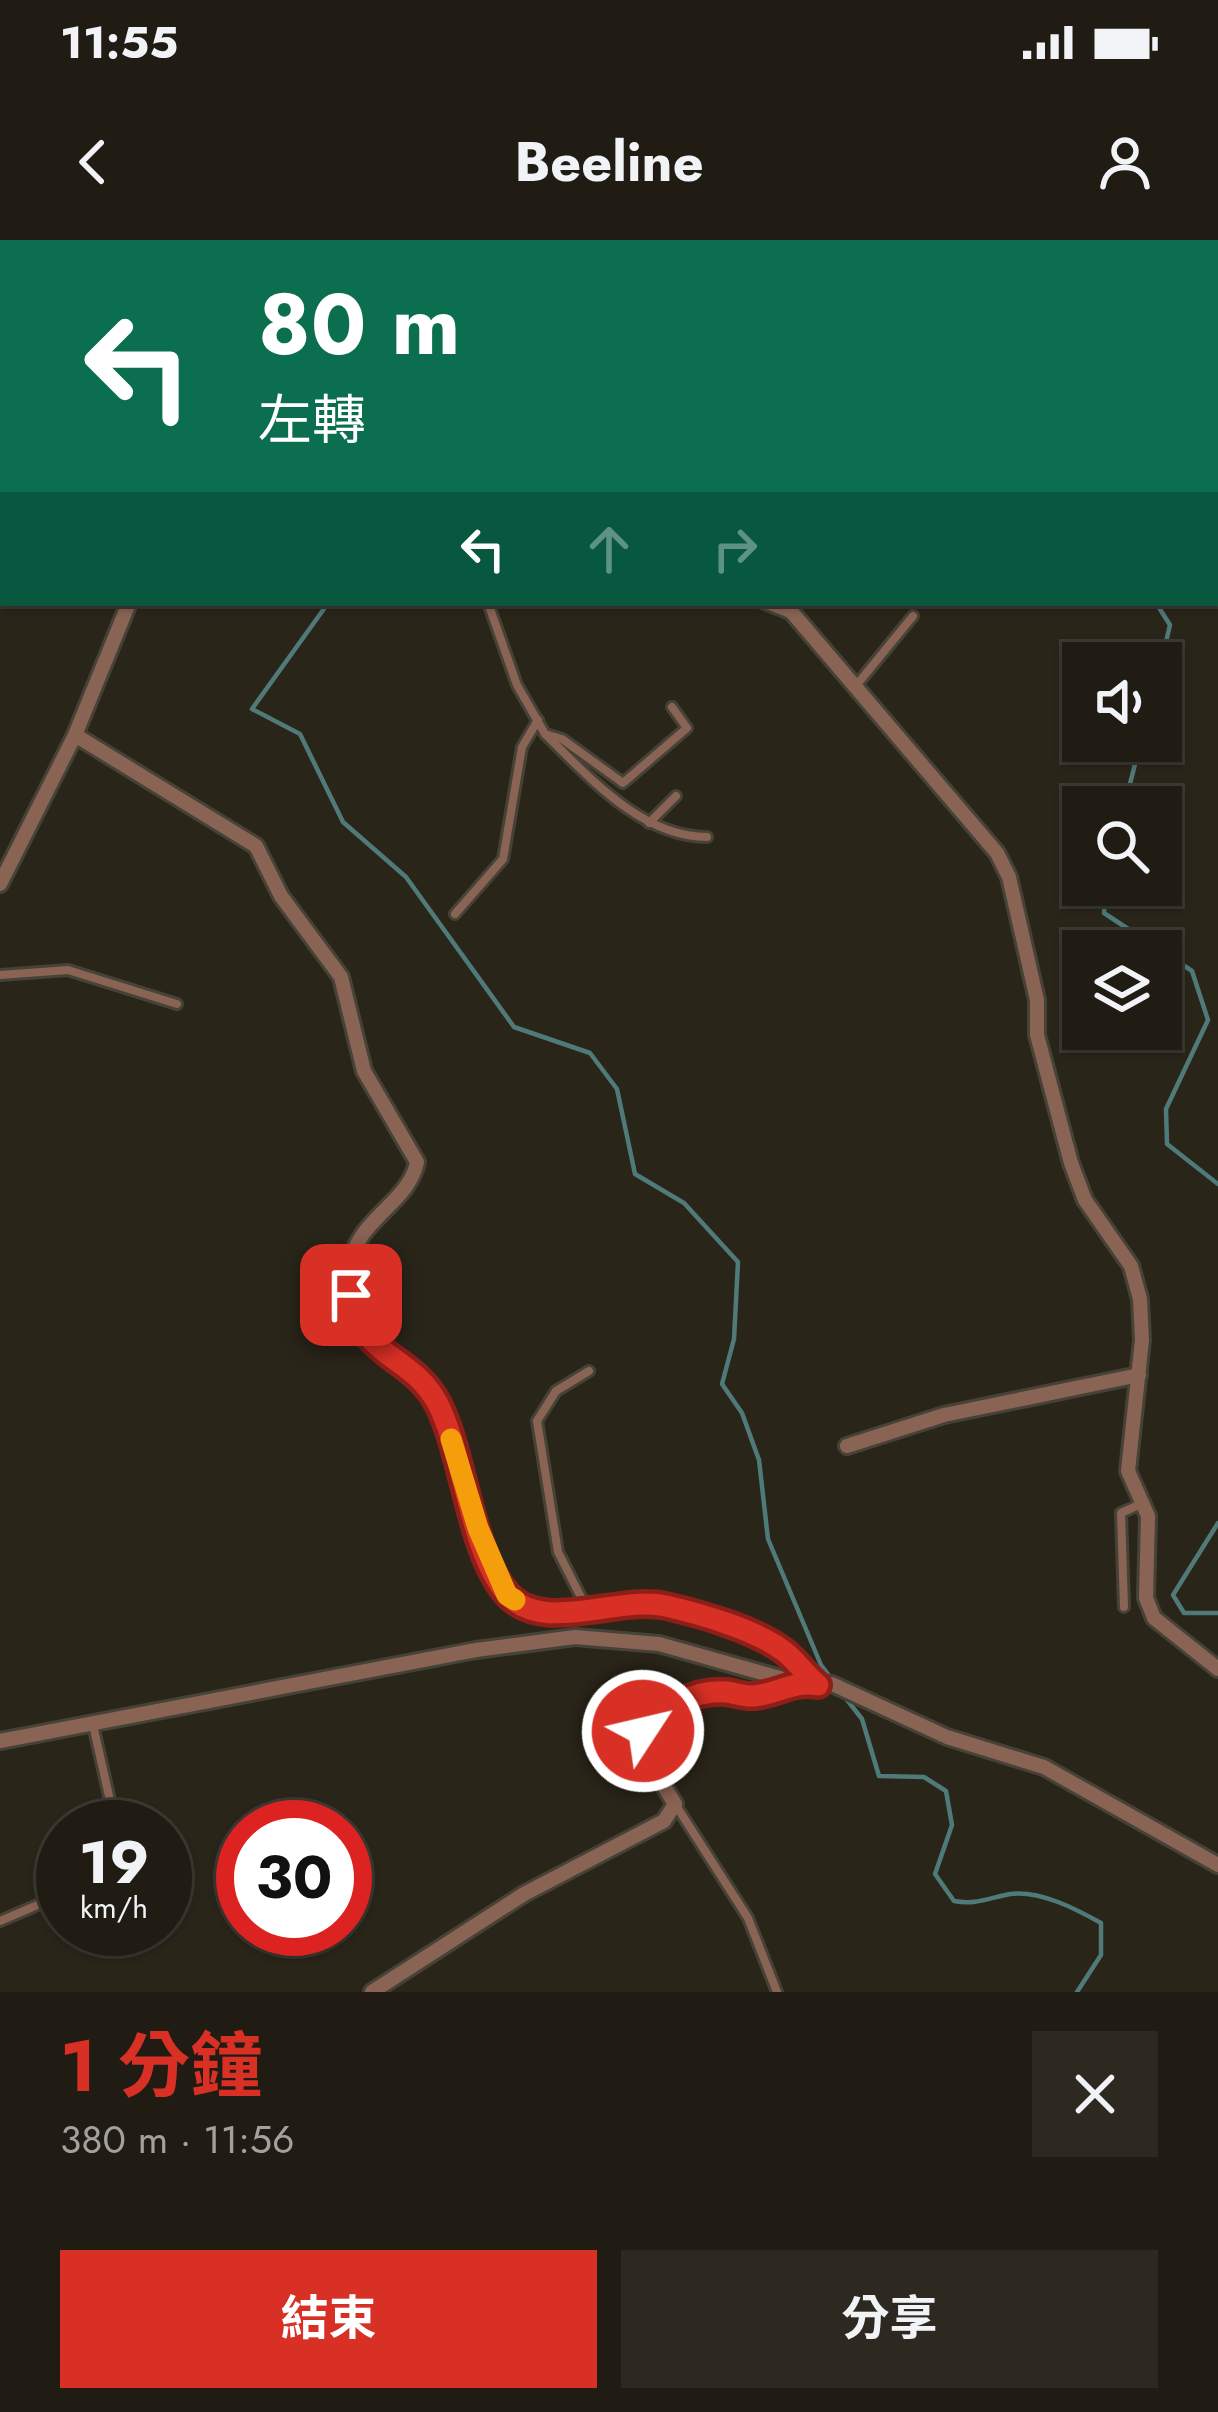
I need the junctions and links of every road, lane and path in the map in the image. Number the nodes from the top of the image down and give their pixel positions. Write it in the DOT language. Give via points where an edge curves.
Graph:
graph roads {
  1 [pos="128,606"];
  2 [pos="489,606"];
  3 [pos="788,609"];
  4 [pos="913,616"];
  5 [pos="855,687"];
  6 [pos="672,707"];
  7 [pos="538,720"];
  8 [pos="545,734"];
  9 [pos="75,735"];
  10 [pos="676,796"];
  11 [pos="650,823"];
  12 [pos="707,837"];
  13 [pos="0,884"];
  14 [pos="455,914"];
  15 [pos="0,975"];
  16 [pos="177,1004"];
  17 [pos="589,1371"];
  18 [pos="1138,1375"];
  19 [pos="848,1446"];
  20 [pos="1144,1502"];
  21 [pos="1124,1607"];
  22 [pos="586,1608"];
  23 [pos="1218,1669"];
  24 [pos="780,1678"];
  25 [pos="818,1685"];
  26 [pos="93,1724"];
  27 [pos="0,1741"];
  28 [pos="110,1800"];
  29 [pos="675,1804"];
  30 [pos="1218,1865"];
  31 [pos="36,1906"];
  32 [pos="0,1922"];
  33 [pos="372,1992"];
  34 [pos="777,1992"];
  1 -- 9 [label="street"];
  2 -- 7 [label="lane"];
  3 -- 5 [label="street"];
  4 -- 5 [label="lane"];
  5 -- 18 [label="street" via="1009,877 1037,1000 1037,1036 1072,1163 1085,1200 1131,1266 1140,1300"];
  6 -- 8 [label="lane" via="687,728 623,783"];
  7 -- 8 [label="lane"];
  7 -- 14 [label="lane" via="522,747 503,859"];
  8 -- 11 [label="lane"];
  9 -- 13 [label="street"];
  9 -- 22 [label="street" via="256,846 280,896 341,977 364,1071 417,1162 411,1181 354,1246 355,1322 369,1341 425,1378 507,1595 538,1613"];
  10 -- 11 [label="lane"];
  11 -- 12 [label="lane" via="681,837"];
  15 -- 16 [label="lane" via="68,970"];
  17 -- 22 [label="lane" via="556,1391 537,1421 558,1552"];
  18 -- 19 [label="street" via="944,1415"];
  18 -- 20 [label="street" via="1129,1472"];
  20 -- 21 [label="lane" via="1121,1513"];
  20 -- 23 [label="street" via="1145,1598 1154,1618"];
  22 -- 25 [label="street" via="662,1604 784,1652"];
  24 -- 26 [label="street" via="658,1644 575,1636"];
  25 -- 29 [label="street" via="749,1697 724,1692 667,1708 643,1731 647,1760"];
  25 -- 30 [label="street" via="1044,1767"];
  26 -- 27 [label="street"];
  26 -- 28 [label="lane"];
  29 -- 33 [label="street" via="664,1821 524,1894"];
  29 -- 34 [label="lane" via="748,1918"];
  31 -- 32 [label="lane"];
}
